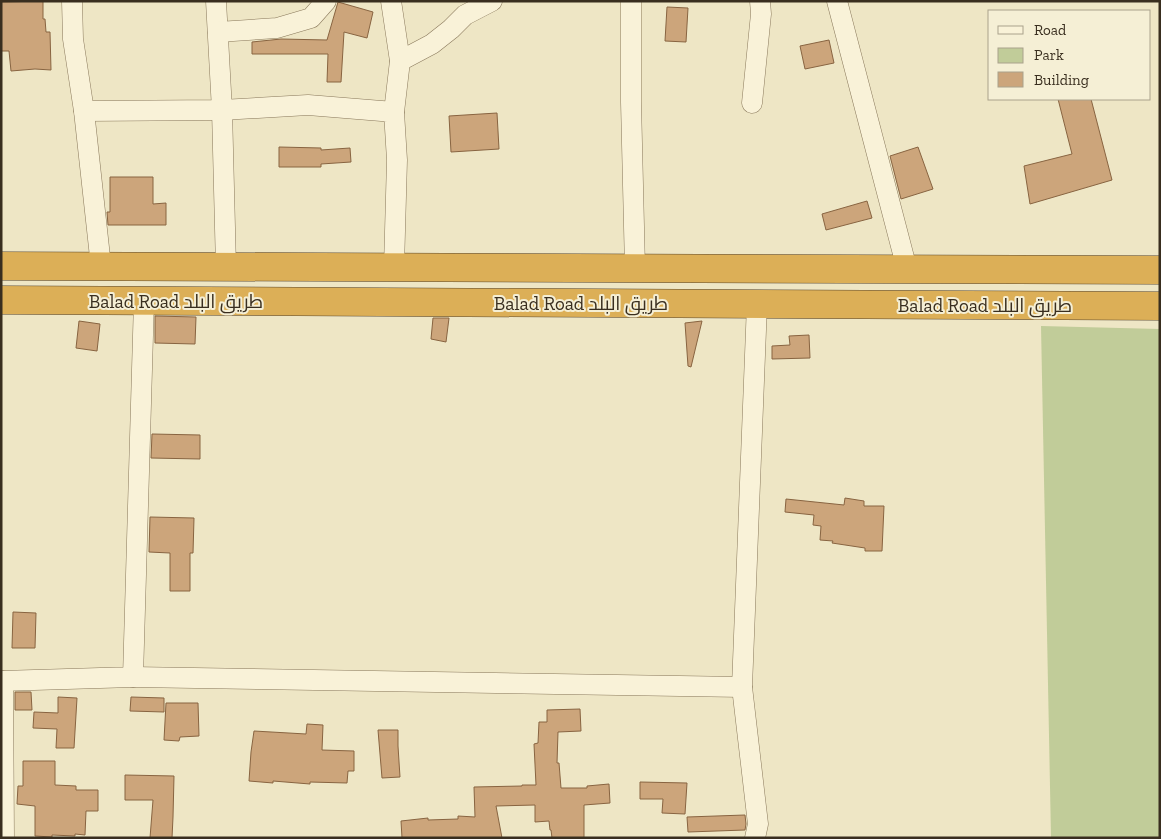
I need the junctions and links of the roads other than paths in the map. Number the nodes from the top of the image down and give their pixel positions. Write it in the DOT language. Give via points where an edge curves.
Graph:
graph roads {
  1 [pos="72,1"];
  2 [pos="216,1"];
  3 [pos="326,1"];
  4 [pos="391,1"];
  5 [pos="492,1"];
  6 [pos="631,1"];
  7 [pos="760,1"];
  8 [pos="837,1"];
  9 [pos="218,32"];
  10 [pos="400,60"];
  11 [pos="752,103"];
  12 [pos="222,110"];
  13 [pos="84,111"];
  14 [pos="394,112"];
  15 [pos="1,266"];
  16 [pos="101,266"];
  17 [pos="226,267"];
  18 [pos="394,267"];
  19 [pos="635,268"];
  20 [pos="907,269"];
  21 [pos="1160,270"];
  22 [pos="1,300"];
  23 [pos="144,301"];
  24 [pos="757,304"];
  25 [pos="1160,306"];
  26 [pos="133,677"];
  27 [pos="2,680"];
  28 [pos="742,687"];
  29 [pos="4,838"];
  30 [pos="755,838"];
  1 -- 13 [label="street" via="73,38"];
  2 -- 9 [label="street"];
  3 -- 9 [label="street" via="311,18 277,28"];
  4 -- 10 [label="street"];
  5 -- 10 [label="street" via="465,15 432,44"];
  6 -- 19 [label="street"];
  7 -- 11 [label="street"];
  8 -- 20 [label="street"];
  9 -- 12 [label="street"];
  10 -- 14 [label="street"];
  12 -- 13 [label="street"];
  12 -- 14 [label="street" via="308,106"];
  12 -- 17 [label="street"];
  13 -- 16 [label="street"];
  14 -- 18 [label="street" via="397,160"];
  15 -- 16 [label="highway, Balad Road طريق البلد"];
  16 -- 17 [label="highway, Balad Road طريق البلد"];
  17 -- 18 [label="highway, Balad Road طريق البلد"];
  18 -- 19 [label="highway, Balad Road طريق البلد"];
  19 -- 20 [label="highway, Balad Road طريق البلد"];
  20 -- 21 [label="highway, Balad Road طريق البلد"];
  22 -- 23 [label="highway, Balad Road طريق البلد"];
  23 -- 24 [label="highway, Balad Road طريق البلد"];
  23 -- 26 [label="street"];
  24 -- 25 [label="highway, Balad Road طريق البلد"];
  24 -- 28 [label="street"];
  26 -- 27 [label="street"];
  26 -- 28 [label="street"];
  27 -- 29 [label="street"];
  28 -- 30 [label="street" via="758,824"];
}
